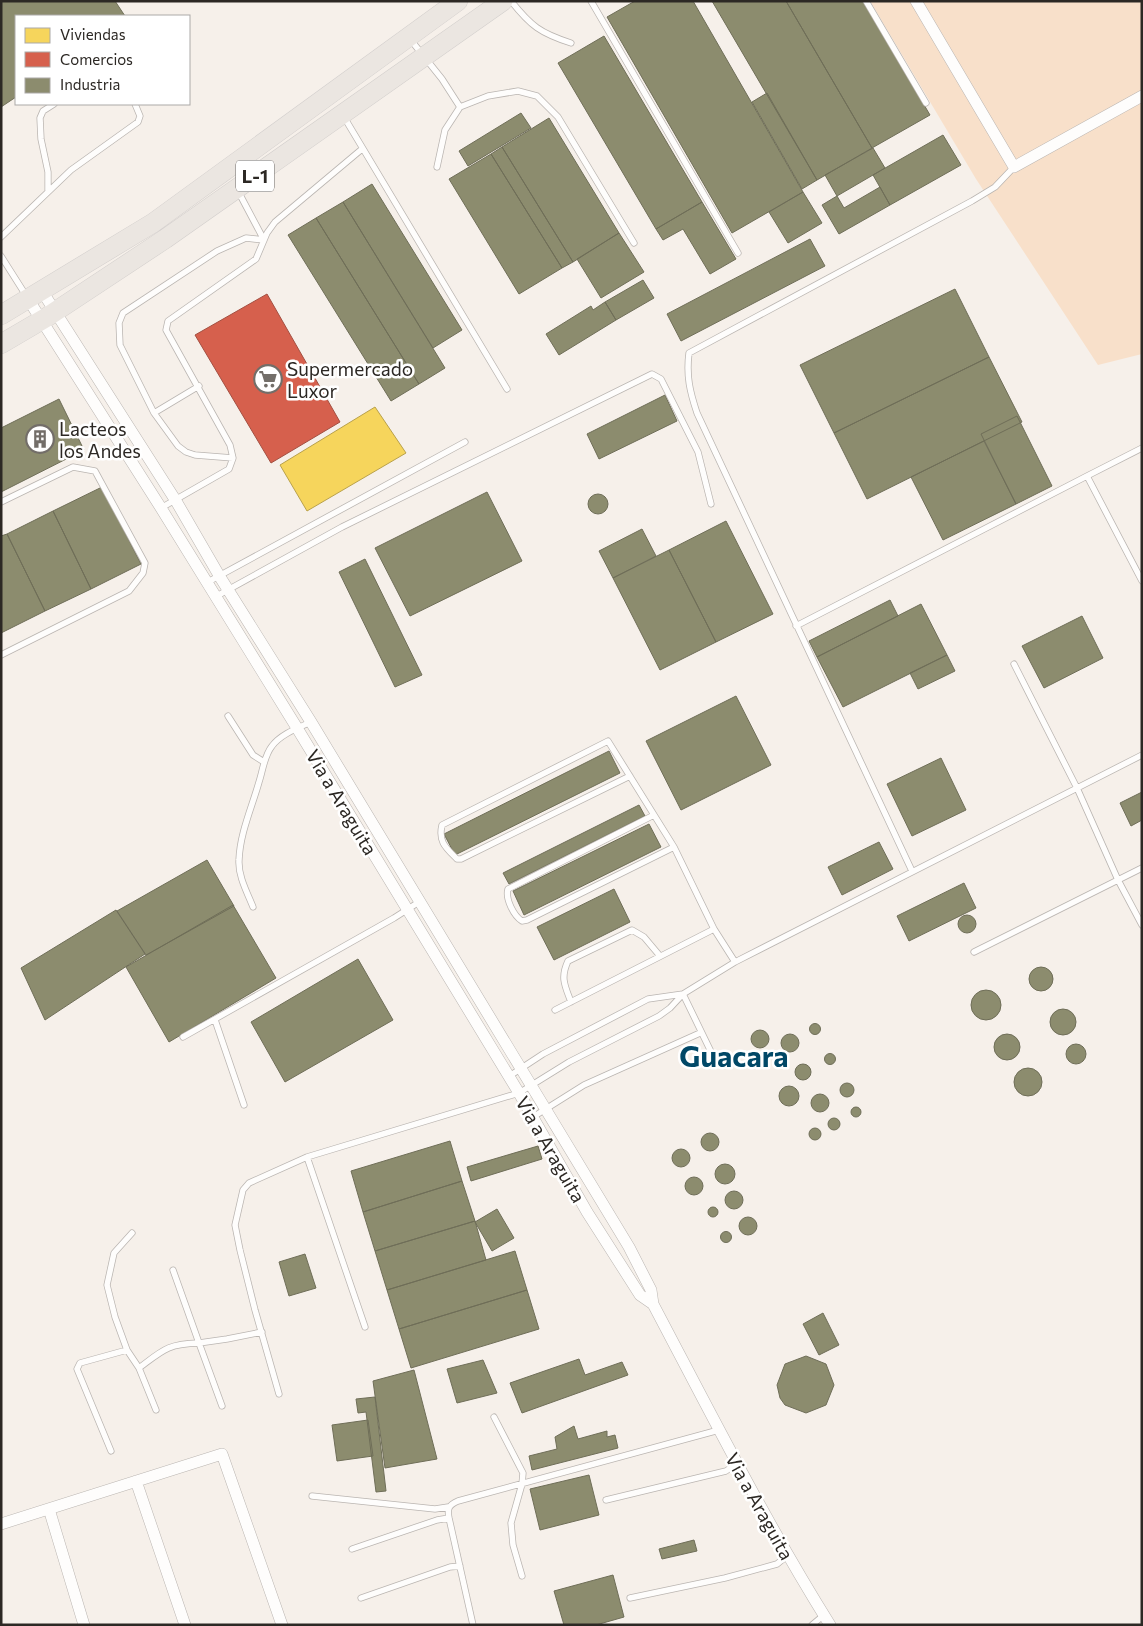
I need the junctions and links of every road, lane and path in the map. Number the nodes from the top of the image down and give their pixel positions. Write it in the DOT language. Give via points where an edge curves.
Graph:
graph roads {
  1 [pos="458,1"];
  2 [pos="503,1"];
  3 [pos="511,1"];
  4 [pos="866,1"];
  5 [pos="916,1"];
  6 [pos="594,2"];
  7 [pos="408,38"];
  8 [pos="571,44"];
  9 [pos="425,56"];
  10 [pos="1142,96"];
  11 [pos="926,103"];
  12 [pos="52,105"];
  13 [pos="135,105"];
  14 [pos="460,107"];
  15 [pos="342,113"];
  16 [pos="362,149"];
  17 [pos="437,167"];
  18 [pos="1014,167"];
  19 [pos="237,189"];
  20 [pos="48,190"];
  21 [pos="1,237"];
  22 [pos="264,240"];
  23 [pos="634,243"];
  24 [pos="738,252"];
  25 [pos="1,256"];
  26 [pos="35,295"];
  27 [pos="1,315"];
  28 [pos="48,316"];
  29 [pos="1,344"];
  30 [pos="198,386"];
  31 [pos="506,389"];
  32 [pos="154,413"];
  33 [pos="465,442"];
  34 [pos="1142,448"];
  35 [pos="233,458"];
  36 [pos="1087,476"];
  37 [pos="176,501"];
  38 [pos="1,502"];
  39 [pos="711,504"];
  40 [pos="161,508"];
  41 [pos="220,577"];
  42 [pos="1142,581"];
  43 [pos="206,583"];
  44 [pos="229,589"];
  45 [pos="215,597"];
  46 [pos="796,626"];
  47 [pos="1,655"];
  48 [pos="1014,664"];
  49 [pos="228,716"];
  50 [pos="310,722"];
  51 [pos="297,728"];
  52 [pos="1142,755"];
  53 [pos="264,762"];
  54 [pos="630,776"];
  55 [pos="1077,788"];
  56 [pos="654,815"];
  57 [pos="674,848"];
  58 [pos="1142,868"];
  59 [pos="912,871"];
  60 [pos="1118,880"];
  61 [pos="419,902"];
  62 [pos="253,907"];
  63 [pos="407,910"];
  64 [pos="1142,925"];
  65 [pos="714,929"];
  66 [pos="974,952"];
  67 [pos="660,956"];
  68 [pos="735,962"];
  69 [pos="683,994"];
  70 [pos="571,1002"];
  71 [pos="555,1010"];
  72 [pos="215,1020"];
  73 [pos="700,1032"];
  74 [pos="183,1037"];
  75 [pos="715,1060"];
  76 [pos="520,1068"];
  77 [pos="508,1077"];
  78 [pos="531,1086"];
  79 [pos="519,1093"];
  80 [pos="244,1105"];
  81 [pos="545,1108"];
  82 [pos="532,1117"];
  83 [pos="307,1157"];
  84 [pos="132,1233"];
  85 [pos="172,1270"];
  86 [pos="653,1304"];
  87 [pos="365,1327"];
  88 [pos="262,1332"];
  89 [pos="198,1342"];
  90 [pos="127,1350"];
  91 [pos="139,1368"];
  92 [pos="279,1394"];
  93 [pos="222,1406"];
  94 [pos="156,1410"];
  95 [pos="494,1418"];
  96 [pos="719,1430"];
  97 [pos="111,1451"];
  98 [pos="736,1464"];
  99 [pos="136,1481"];
  100 [pos="522,1484"];
  101 [pos="312,1496"];
  102 [pos="606,1500"];
  103 [pos="448,1507"];
  104 [pos="49,1508"];
  105 [pos="449,1518"];
  106 [pos="1,1524"];
  107 [pos="352,1549"];
  108 [pos="788,1555"];
  109 [pos="460,1566"];
  110 [pos="522,1576"];
  111 [pos="360,1598"];
  112 [pos="630,1598"];
  113 [pos="827,1620"];
  114 [pos="84,1625"];
  115 [pos="185,1625"];
  116 [pos="282,1625"];
  117 [pos="474,1625"];
  118 [pos="812,1625"];
  1 -- 7 [label="main road, L-1"];
  2 -- 9 [label="main road, L-1"];
  3 -- 8 [label="lane" via="527,21 549,36"];
  4 -- 11 [label="lane"];
  5 -- 18 [label="street"];
  6 -- 24 [label="lane"];
  7 -- 9 [label="lane"];
  7 -- 26 [label="main road, L-1" via="153,223"];
  9 -- 14 [label="lane"];
  9 -- 15 [label="main road, L-1"];
  10 -- 18 [label="street"];
  12 -- 20 [label="lane" via="43,111 40,118"];
  13 -- 20 [label="lane" via="140,116 138,122"];
  14 -- 17 [label="lane" via="445,130"];
  14 -- 23 [label="lane" via="488,96 518,91 537,96 558,117"];
  15 -- 16 [label="lane"];
  15 -- 19 [label="main road, L-1"];
  16 -- 22 [label="lane" via="275,222"];
  16 -- 31 [label="lane"];
  18 -- 46 [label="lane" via="995,187 972,201 689,353 688,388 697,413"];
  19 -- 22 [label="lane"];
  19 -- 28 [label="main road, L-1"];
  20 -- 21 [label="lane"];
  22 -- 30 [label="lane" via="256,259 168,320 166,330"];
  22 -- 32 [label="lane" via="246,238 217,251 122,313 120,345"];
  25 -- 26 [label="lane"];
  26 -- 27 [label="main road, L-1"];
  26 -- 28 [label="street, Via a Araguita"];
  26 -- 28 [label="street, Via a Araguita"];
  28 -- 29 [label="main road, L-1"];
  28 -- 37 [label="street, Via a Araguita"];
  28 -- 40 [label="street, Via a Araguita"];
  30 -- 32 [label="lane"];
  30 -- 35 [label="lane" via="230,445"];
  32 -- 35 [label="lane" via="186,452"];
  33 -- 41 [label="lane"];
  34 -- 36 [label="lane"];
  35 -- 37 [label="lane" via="229,469"];
  36 -- 42 [label="lane"];
  36 -- 46 [label="lane"];
  37 -- 40 [label="lane"];
  37 -- 41 [label="street, Via a Araguita"];
  38 -- 47 [label="lane" via="73,467 95,471 145,563 143,573 129,591"];
  39 -- 44 [label="lane" via="698,452 661,379 652,374 342,527"];
  40 -- 43 [label="street, Via a Araguita"];
  41 -- 43 [label="lane"];
  41 -- 44 [label="street, Via a Araguita"];
  43 -- 45 [label="street, Via a Araguita"];
  44 -- 45 [label="lane"];
  44 -- 50 [label="street, Via a Araguita"];
  45 -- 51 [label="street, Via a Araguita"];
  46 -- 59 [label="lane"];
  48 -- 55 [label="lane"];
  49 -- 53 [label="lane" via="253,755"];
  50 -- 51 [label="lane"];
  50 -- 61 [label="street, Via a Araguita"];
  51 -- 53 [label="lane" via="272,746"];
  51 -- 63 [label="street, Via a Araguita"];
  52 -- 55 [label="lane"];
  53 -- 62 [label="lane" via="239,860 240,876"];
  54 -- 54 [label="lane" via="608,741 442,825 440,834 444,845 460,859"];
  54 -- 56 [label="lane"];
  55 -- 59 [label="lane"];
  55 -- 60 [label="lane"];
  56 -- 57 [label="lane"];
  56 -- 57 [label="lane" via="508,889 509,902 518,919 522,922 527,920"];
  57 -- 65 [label="lane"];
  58 -- 60 [label="lane"];
  59 -- 68 [label="lane"];
  60 -- 64 [label="lane"];
  60 -- 66 [label="lane"];
  61 -- 63 [label="lane"];
  61 -- 76 [label="street, Via a Araguita"];
  63 -- 72 [label="lane"];
  63 -- 77 [label="street, Via a Araguita"];
  65 -- 67 [label="lane"];
  65 -- 68 [label="lane"];
  67 -- 70 [label="lane"];
  67 -- 70 [label="lane" via="644,937 632,930 568,961 563,972"];
  68 -- 69 [label="lane"];
  69 -- 73 [label="lane"];
  69 -- 76 [label="lane" via="648,999"];
  69 -- 78 [label="lane" via="659,1016 569,1062"];
  70 -- 71 [label="lane"];
  72 -- 74 [label="lane"];
  72 -- 80 [label="lane"];
  73 -- 75 [label="lane"];
  73 -- 81 [label="lane" via="584,1085"];
  76 -- 77 [label="lane"];
  76 -- 78 [label="street, Via a Araguita"];
  77 -- 79 [label="street, Via a Araguita"];
  78 -- 79 [label="lane"];
  78 -- 81 [label="street, Via a Araguita"];
  79 -- 82 [label="street, Via a Araguita"];
  79 -- 83 [label="lane"];
  81 -- 82 [label="lane"];
  81 -- 86 [label="street, Via a Araguita" via="629,1246 651,1290"];
  82 -- 86 [label="street, Via a Araguita" via="640,1295"];
  83 -- 87 [label="lane"];
  83 -- 88 [label="lane" via="249,1183 243,1190 238,1207 235,1225"];
  84 -- 90 [label="lane" via="114,1253 107,1285"];
  85 -- 89 [label="lane"];
  86 -- 96 [label="street, Via a Araguita"];
  88 -- 89 [label="lane"];
  88 -- 92 [label="lane"];
  89 -- 91 [label="lane" via="167,1347"];
  89 -- 93 [label="lane"];
  90 -- 91 [label="lane"];
  90 -- 97 [label="lane" via="80,1363 77,1370"];
  91 -- 94 [label="lane"];
  95 -- 100 [label="lane" via="522,1473"];
  96 -- 98 [label="street, Via a Araguita"];
  96 -- 100 [label="lane"];
  98 -- 102 [label="lane" via="726,1471"];
  98 -- 108 [label="street, Via a Araguita"];
  99 -- 104 [label="street"];
  99 -- 115 [label="street"];
  99 -- 116 [label="street" via="222,1454"];
  100 -- 103 [label="lane" via="458,1501"];
  100 -- 110 [label="lane" via="511,1532"];
  101 -- 103 [label="lane"];
  103 -- 105 [label="lane"];
  104 -- 106 [label="street"];
  104 -- 114 [label="street"];
  105 -- 107 [label="lane"];
  105 -- 109 [label="lane"];
  108 -- 112 [label="lane" via="777,1564"];
  108 -- 113 [label="street, Via a Araguita"];
  109 -- 111 [label="lane"];
  109 -- 117 [label="lane"];
  113 -- 118 [label="lane"];
}
